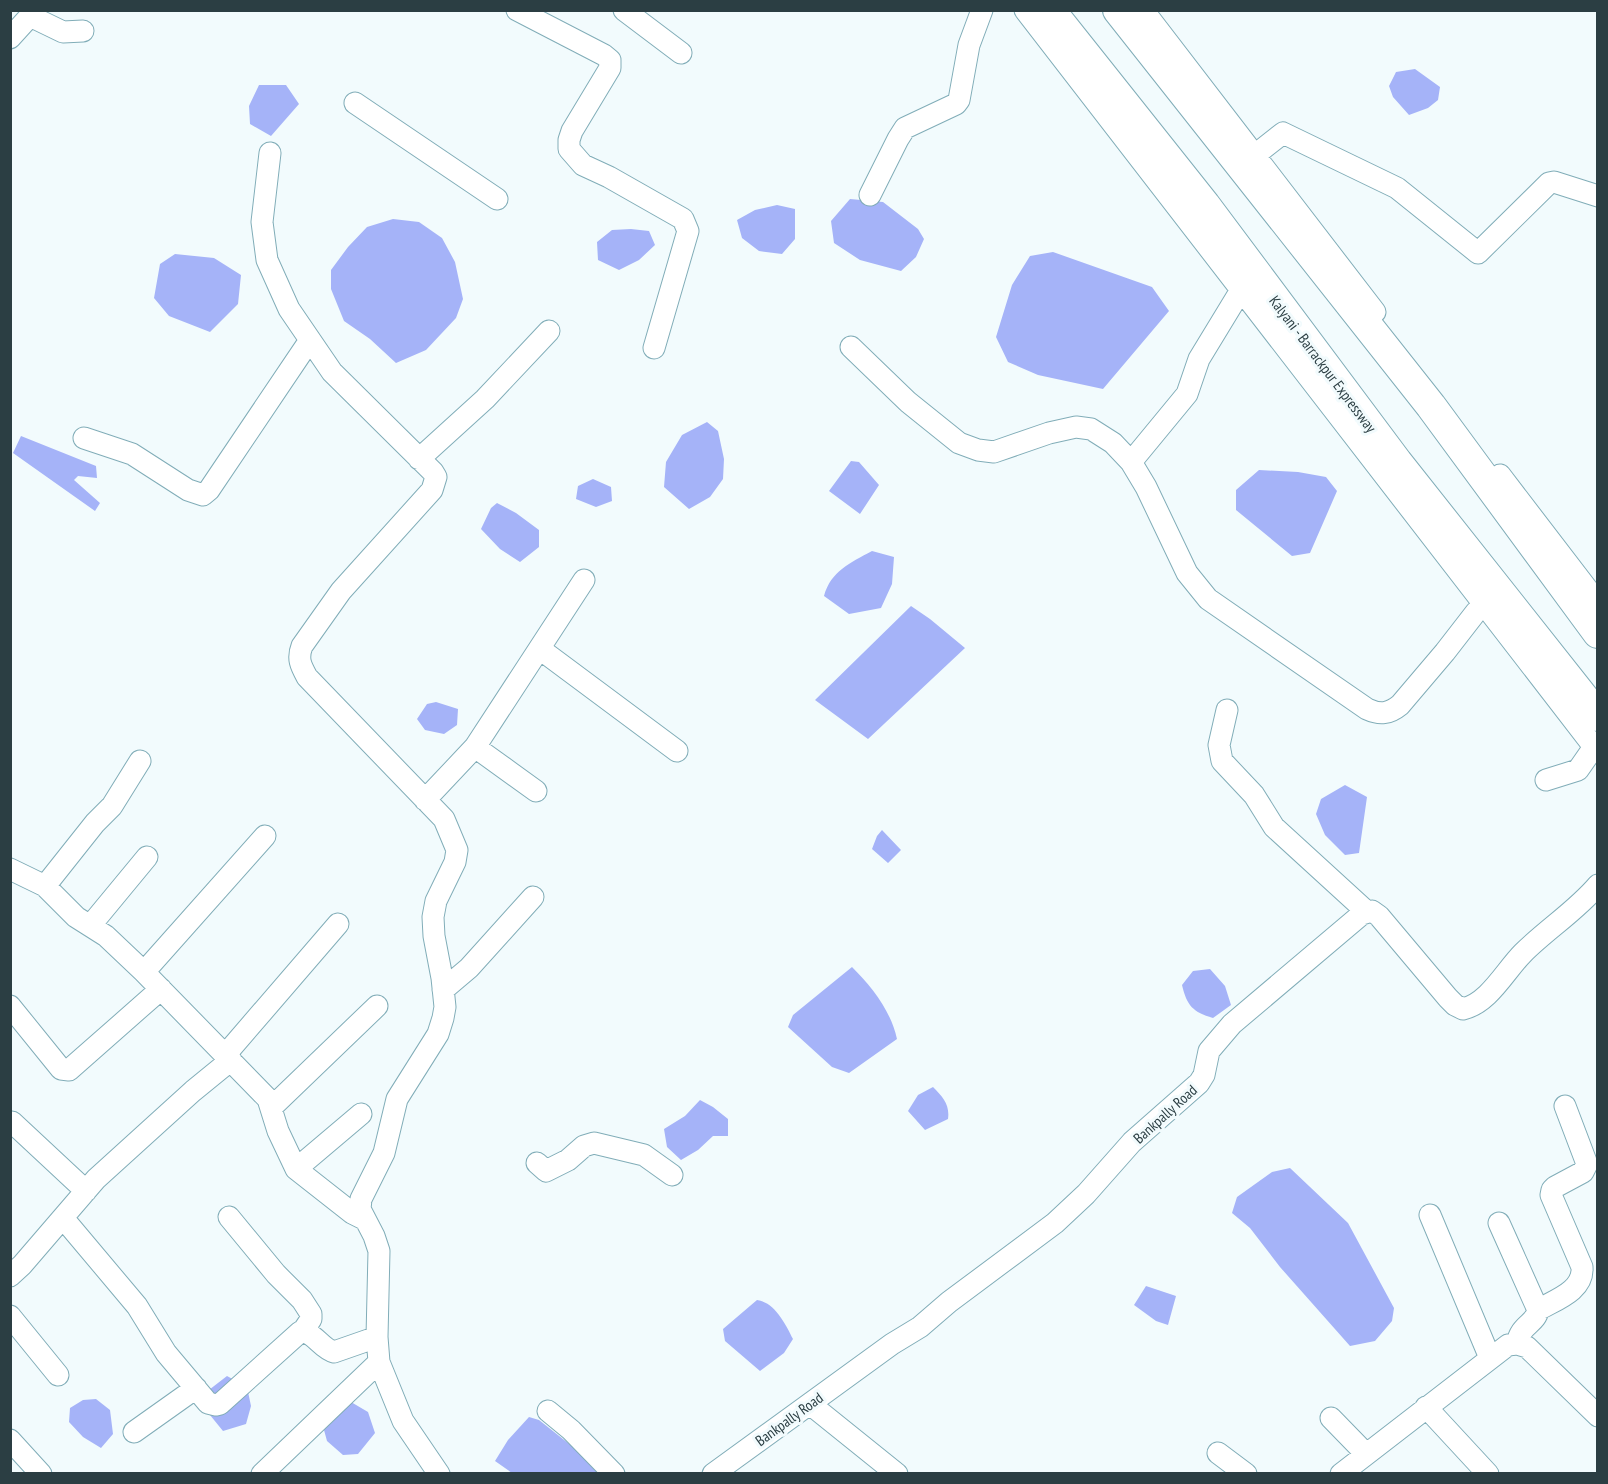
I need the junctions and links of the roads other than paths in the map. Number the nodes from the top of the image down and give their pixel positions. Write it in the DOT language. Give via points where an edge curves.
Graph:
graph roads {
  1 [pos="517,10"];
  2 [pos="624,10"];
  3 [pos="982,10"];
  4 [pos="1025,10"];
  5 [pos="1050,10"];
  6 [pos="1118,10"];
  7 [pos="1143,10"];
  8 [pos="82,31"];
  9 [pos="10,38"];
  10 [pos="681,53"];
  11 [pos="355,102"];
  12 [pos="270,153"];
  13 [pos="1255,154"];
  14 [pos="870,195"];
  15 [pos="1598,196"];
  16 [pos="497,200"];
  17 [pos="1241,290"];
  18 [pos="549,331"];
  19 [pos="310,340"];
  20 [pos="851,347"];
  21 [pos="654,348"];
  22 [pos="84,438"];
  23 [pos="419,459"];
  24 [pos="1131,462"];
  25 [pos="584,580"];
  26 [pos="1598,603"];
  27 [pos="1485,604"];
  28 [pos="1598,633"];
  29 [pos="540,649"];
  30 [pos="1227,710"];
  31 [pos="1598,716"];
  32 [pos="475,747"];
  33 [pos="1596,749"];
  34 [pos="677,751"];
  35 [pos="140,761"];
  36 [pos="1546,780"];
  37 [pos="536,791"];
  38 [pos="425,800"];
  39 [pos="265,836"];
  40 [pos="147,857"];
  41 [pos="10,869"];
  42 [pos="1598,885"];
  43 [pos="45,886"];
  44 [pos="533,897"];
  45 [pos="1367,912"];
  46 [pos="338,924"];
  47 [pos="90,926"];
  48 [pos="144,972"];
  49 [pos="161,989"];
  50 [pos="443,990"];
  51 [pos="376,1005"];
  52 [pos="10,1006"];
  53 [pos="229,1057"];
  54 [pos="1565,1106"];
  55 [pos="271,1108"];
  56 [pos="361,1114"];
  57 [pos="12,1122"];
  58 [pos="537,1163"];
  59 [pos="296,1169"];
  60 [pos="672,1175"];
  61 [pos="86,1191"];
  62 [pos="1430,1215"];
  63 [pos="229,1217"];
  64 [pos="63,1218"];
  65 [pos="364,1220"];
  66 [pos="1499,1223"];
  67 [pos="11,1275"];
  68 [pos="1538,1310"];
  69 [pos="10,1316"];
  70 [pos="303,1331"];
  71 [pos="377,1337"];
  72 [pos="1517,1344"];
  73 [pos="1490,1358"];
  74 [pos="379,1362"];
  75 [pos="58,1376"];
  76 [pos="195,1388"];
  77 [pos="810,1404"];
  78 [pos="1426,1407"];
  79 [pos="548,1411"];
  80 [pos="1598,1416"];
  81 [pos="1331,1418"];
  82 [pos="134,1432"];
  83 [pos="10,1440"];
  84 [pos="1218,1453"];
  85 [pos="1357,1466"];
  86 [pos="40,1473"];
  87 [pos="262,1473"];
  88 [pos="440,1473"];
  89 [pos="614,1473"];
  90 [pos="713,1473"];
  91 [pos="897,1473"];
  92 [pos="1246,1473"];
  93 [pos="1488,1473"];
  1 -- 21 [label="street" via="610,60 610,68 572,131 568,149 574,158 683,219 687,225"];
  2 -- 10 [label="street"];
  3 -- 14 [label="street" via="969,45 959,100 905,128"];
  4 -- 17 [label="street"];
  5 -- 31 [label="highway, Kalyani - Barrackpur Expressway" via="1198,196 1397,462"];
  6 -- 28 [label="highway" via="1431,406"];
  7 -- 13 [label="street"];
  8 -- 9 [label="street" via="63,32 30,16"];
  11 -- 16 [label="street"];
  12 -- 19 [label="street" via="262,222 267,260"];
  13 -- 15 [label="street" via="1283,134 1396,189 1478,253 1549,183"];
  13 -- 26 [label="street"];
  17 -- 24 [label="street" via="1199,359 1187,394"];
  17 -- 27 [label="street"];
  18 -- 23 [label="street" via="454,429"];
  19 -- 22 [label="street" via="203,495 188,490 132,454"];
  19 -- 23 [label="street" via="332,372"];
  20 -- 24 [label="street" via="908,402 959,443 994,452 1076,427 1091,429 1113,443"];
  23 -- 38 [label="street" via="436,477 432,490 341,591 299,654 307,677"];
  24 -- 27 [label="street" via="1187,573 1208,599 1367,709 1391,712 1400,705"];
  25 -- 29 [label="street"];
  27 -- 33 [label="street"];
  29 -- 32 [label="street"];
  29 -- 34 [label="street"];
  30 -- 45 [label="street" via="1219,745 1222,761 1254,795 1275,827"];
  32 -- 37 [label="street"];
  32 -- 38 [label="street"];
  33 -- 36 [label="street" via="1578,770"];
  35 -- 43 [label="street" via="112,806"];
  38 -- 50 [label="street" via="444,819 458,850 433,917"];
  39 -- 48 [label="street"];
  40 -- 47 [label="street"];
  41 -- 43 [label="street"];
  42 -- 45 [label="street" via="1584,902 1522,954 1486,995 1463,1009 1448,998 1380,916"];
  43 -- 47 [label="street"];
  44 -- 50 [label="street" via="464,973"];
  45 -- 77 [label="street, Bankpally Road" via="1232,1024 1209,1051 1199,1083 1132,1142 1071,1209 920,1327"];
  46 -- 53 [label="street"];
  47 -- 48 [label="street"];
  48 -- 49 [label="street"];
  49 -- 52 [label="street" via="65,1071"];
  49 -- 53 [label="street"];
  50 -- 65 [label="street" via="445,1007 438,1034 397,1099 384,1153 361,1200"];
  51 -- 55 [label="street"];
  53 -- 55 [label="street" via="268,1099"];
  53 -- 61 [label="street"];
  54 -- 68 [label="street" via="1587,1164 1583,1172 1556,1186 1551,1195 1582,1275 1575,1288"];
  55 -- 59 [label="street"];
  56 -- 59 [label="street"];
  57 -- 61 [label="street"];
  58 -- 60 [label="street" via="548,1170 594,1143 644,1155"];
  59 -- 65 [label="street"];
  61 -- 64 [label="street"];
  62 -- 73 [label="street"];
  63 -- 70 [label="street" via="302,1300 311,1314"];
  64 -- 67 [label="street"];
  64 -- 76 [label="street" via="137,1306 166,1353"];
  65 -- 71 [label="street" via="379,1251"];
  66 -- 68 [label="street"];
  68 -- 72 [label="street" via="1536,1317 1520,1331"];
  69 -- 75 [label="street"];
  70 -- 71 [label="street" via="334,1352"];
  70 -- 76 [label="street" via="220,1404 208,1403"];
  71 -- 74 [label="street"];
  72 -- 73 [label="street" via="1508,1345"];
  72 -- 80 [label="street" via="1527,1347"];
  73 -- 78 [label="street"];
  74 -- 87 [label="street"];
  74 -- 88 [label="street" via="403,1421"];
  76 -- 82 [label="street"];
  77 -- 90 [label="street, Bankpally Road"];
  77 -- 91 [label="street"];
  78 -- 85 [label="street"];
  78 -- 93 [label="street"];
  79 -- 89 [label="street"];
  81 -- 85 [label="street"];
  83 -- 86 [label="street"];
  84 -- 92 [label="street"];
}
